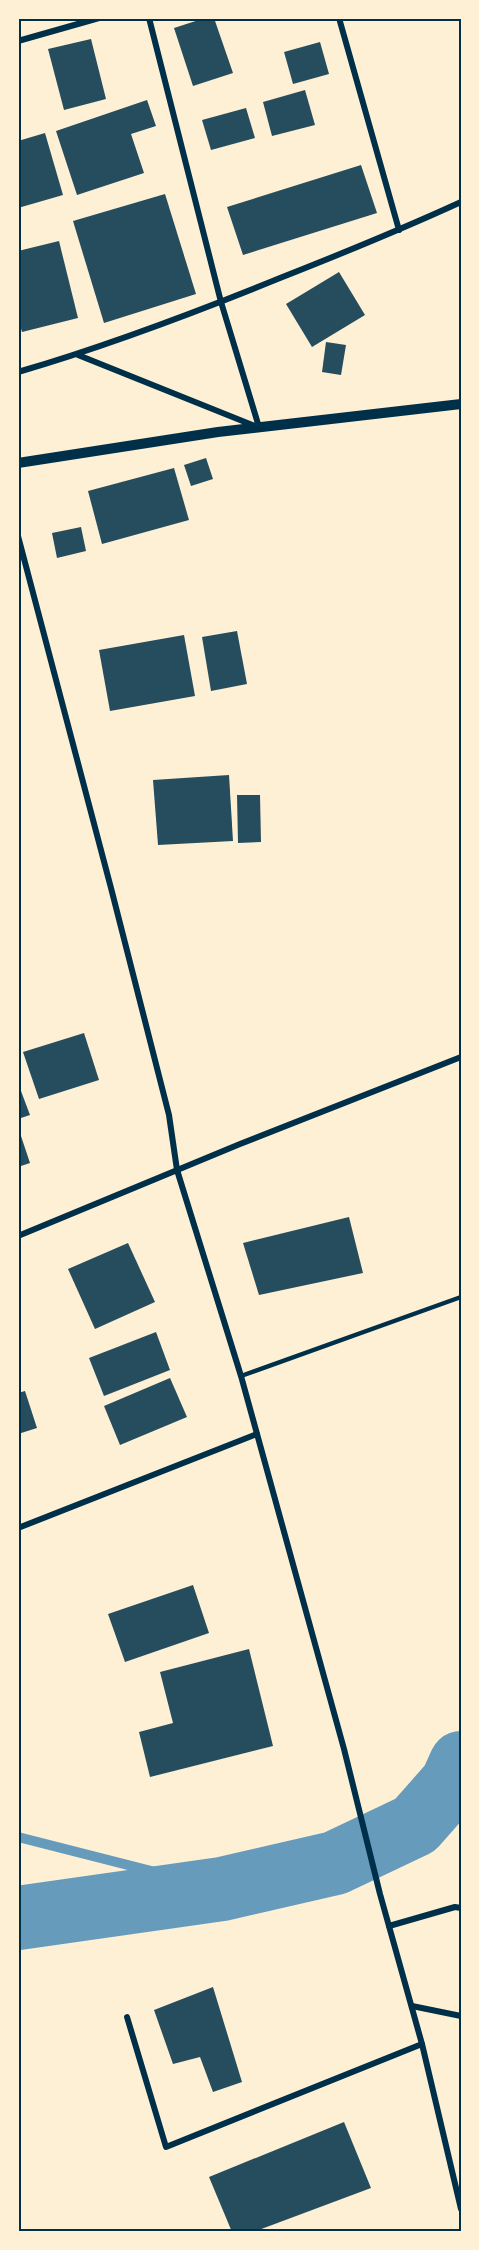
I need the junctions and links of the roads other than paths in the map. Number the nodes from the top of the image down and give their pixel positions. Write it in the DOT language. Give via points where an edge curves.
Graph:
graph roads {
  1 [pos="99,18"];
  2 [pos="149,18"];
  3 [pos="339,18"];
  4 [pos="18,41"];
  5 [pos="461,202"];
  6 [pos="399,230"];
  7 [pos="220,302"];
  8 [pos="78,354"];
  9 [pos="18,372"];
  10 [pos="461,404"];
  11 [pos="259,427"];
  12 [pos="18,463"];
  13 [pos="18,536"];
  14 [pos="461,1057"];
  15 [pos="177,1170"];
  16 [pos="18,1236"];
  17 [pos="461,1297"];
  18 [pos="241,1376"];
  19 [pos="257,1434"];
  20 [pos="18,1528"];
  21 [pos="461,1908"];
  22 [pos="389,1926"];
  23 [pos="412,2007"];
  24 [pos="461,2016"];
  25 [pos="127,2017"];
  26 [pos="422,2044"];
  27 [pos="461,2210"];
  1 -- 4 [label="street"];
  2 -- 7 [label="street"];
  3 -- 6 [label="street"];
  5 -- 6 [label="street"];
  6 -- 7 [label="street"];
  7 -- 8 [label="street"];
  7 -- 11 [label="street"];
  8 -- 9 [label="street"];
  8 -- 11 [label="street"];
  10 -- 11 [label="street"];
  11 -- 12 [label="street"];
  13 -- 15 [label="street" via="158,1070"];
  14 -- 15 [label="street"];
  15 -- 16 [label="street"];
  15 -- 18 [label="street"];
  17 -- 18 [label="lane"];
  18 -- 19 [label="street"];
  19 -- 20 [label="street"];
  19 -- 22 [label="street"];
  21 -- 22 [label="street"];
  22 -- 23 [label="street"];
  23 -- 24 [label="street"];
  23 -- 26 [label="street"];
  25 -- 26 [label="street" via="166,2148"];
  26 -- 27 [label="street"];
}
